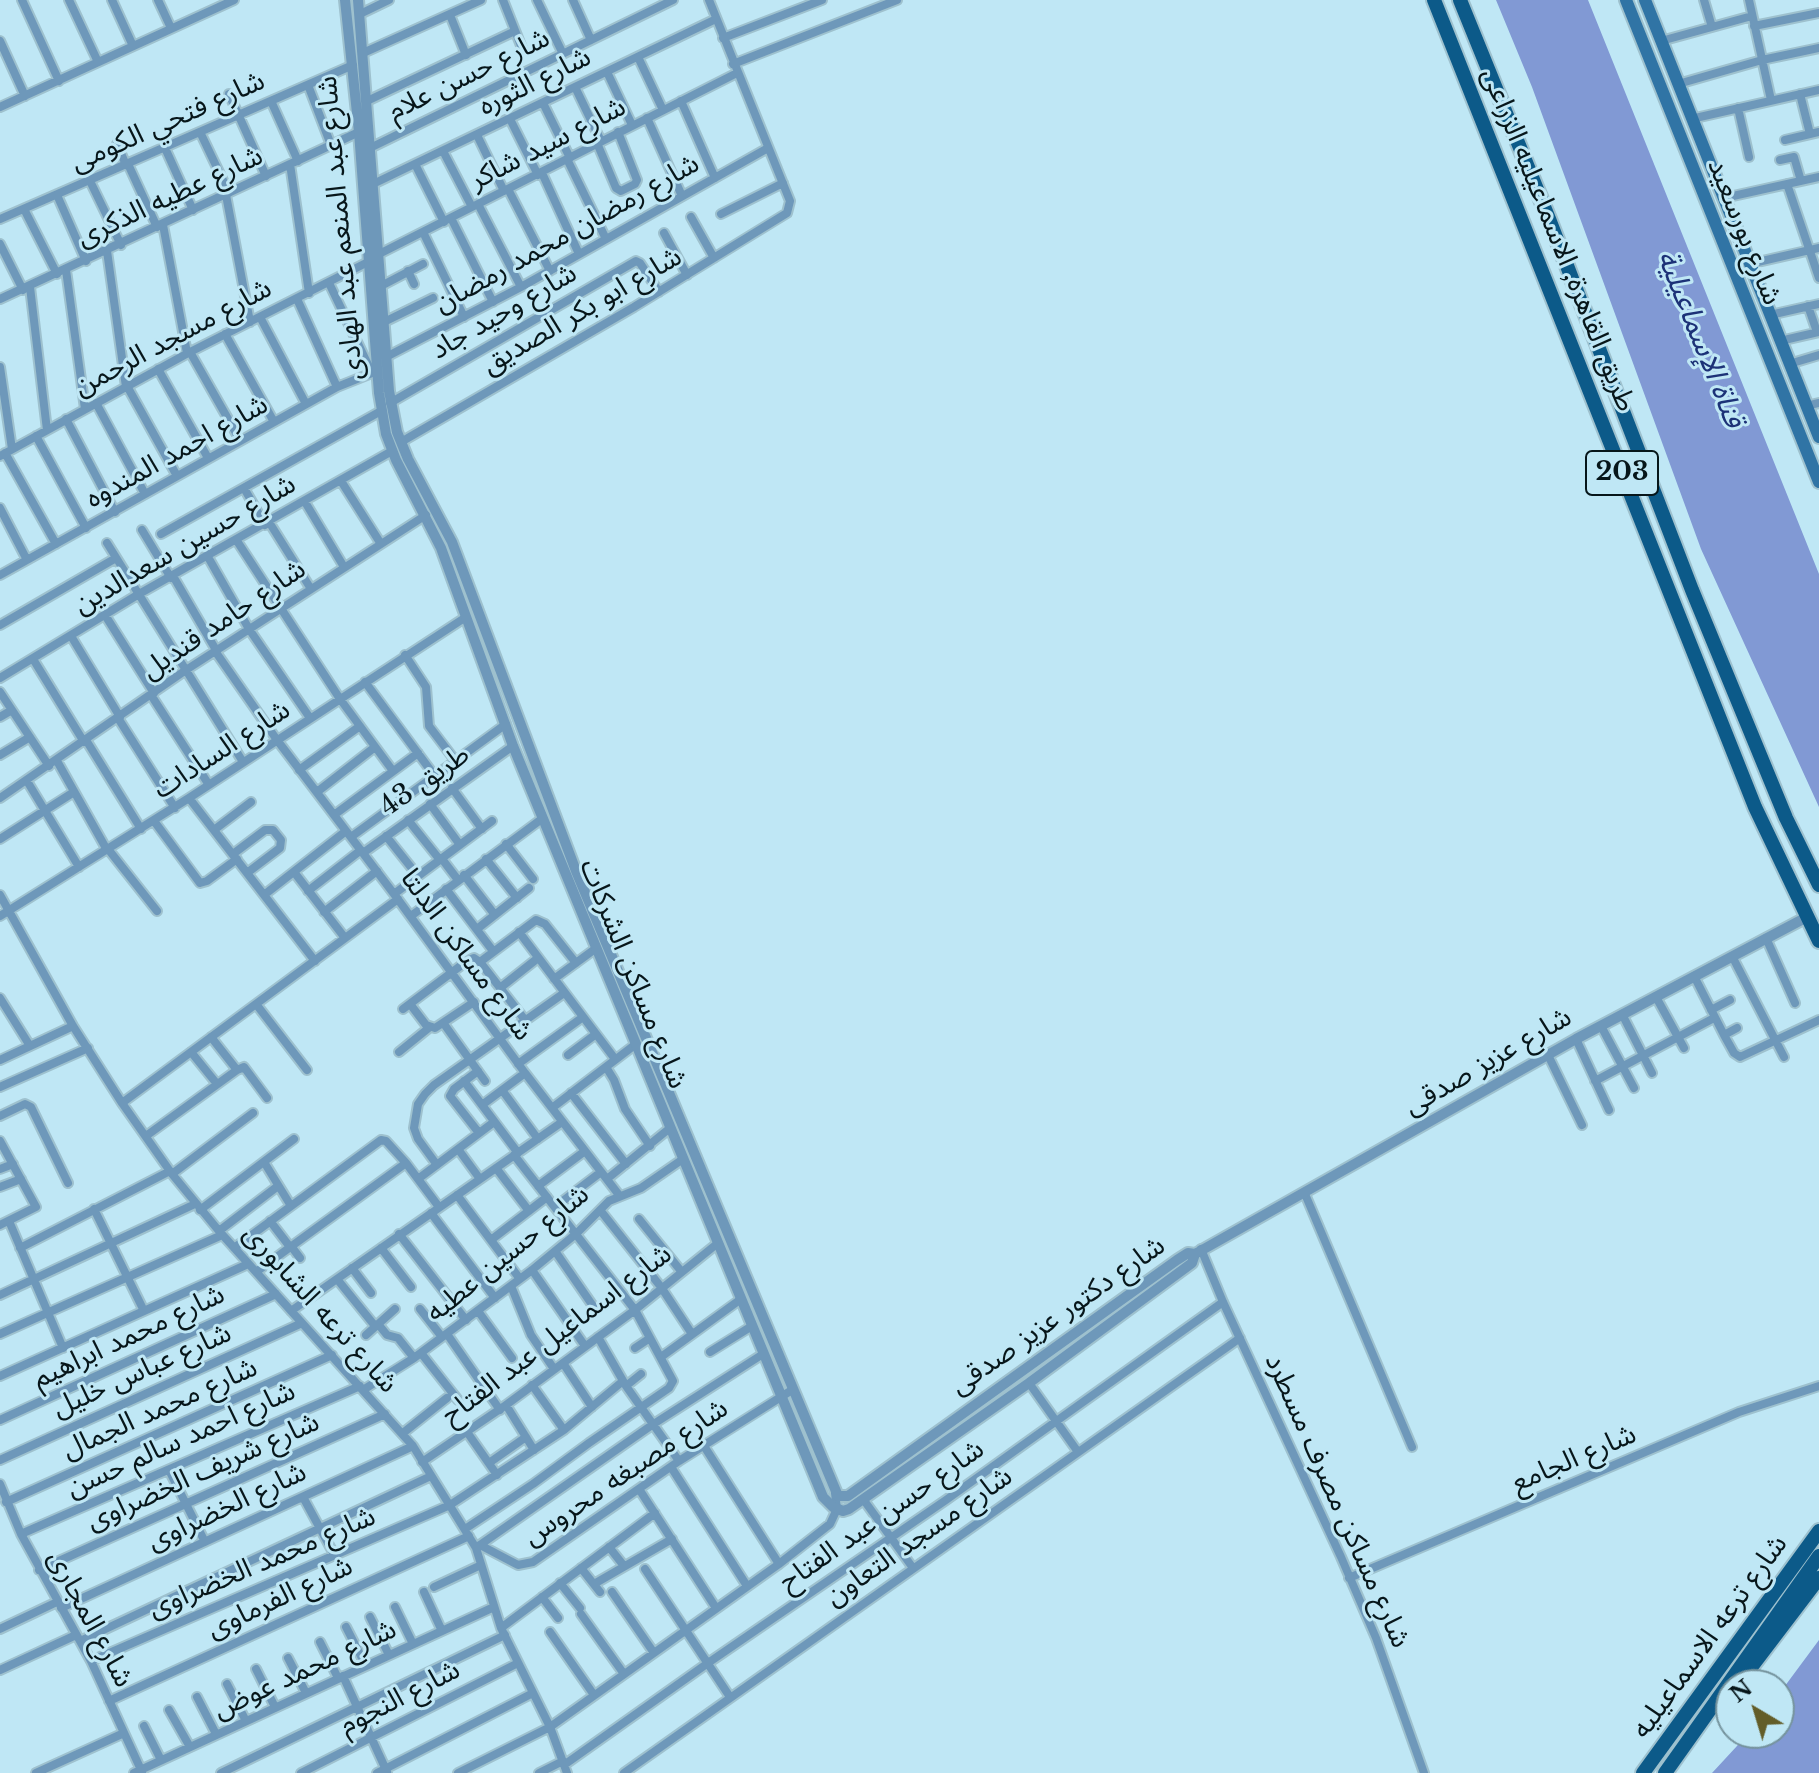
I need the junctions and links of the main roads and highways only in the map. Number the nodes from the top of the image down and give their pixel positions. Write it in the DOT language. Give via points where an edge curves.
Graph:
graph roads {
  1 [pos="1434,0"];
  2 [pos="1460,0"];
  3 [pos="1626,0"];
  4 [pos="1645,0"];
  5 [pos="1812,404"];
  6 [pos="1819,437"];
  7 [pos="1819,482"];
  8 [pos="1767,772"];
  9 [pos="1745,782"];
  10 [pos="1779,801"];
  11 [pos="1755,807"];
  12 [pos="1819,885"];
  13 [pos="1819,941"];
  14 [pos="1819,1531"];
  15 [pos="1819,1556"];
  16 [pos="1819,1578"];
  17 [pos="1740,1669"];
  18 [pos="1750,1669"];
  19 [pos="1715,1705"];
  20 [pos="1643,1773"];
  21 [pos="1665,1773"];
  1 -- 9 [label="main road, طريق القاهرة, الاسماعيليه الزراعى / 203"];
  2 -- 8 [label="main road, طريق القاهرة, الاسماعيليه الزراعى / 203"];
  3 -- 7 [label="main road, شارع بورسعيد"];
  4 -- 5 [label="main road, شارع بورسعيد" via="1789,364"];
  5 -- 6 [label="main road, شارع بورسعيد"];
  8 -- 9 [label="main road"];
  8 -- 10 [label="main road, طريق القاهرة, الاسماعيليه الزراعى / 203"];
  9 -- 11 [label="main road, طريق القاهرة, الاسماعيليه الزراعى / 203"];
  10 -- 11 [label="main road"];
  10 -- 12 [label="main road, طريق القاهرة, الاسماعيليه الزراعى / 203"];
  11 -- 13 [label="main road, طريق القاهرة, الاسماعيليه الزراعى / 203"];
  14 -- 20 [label="main road, شارع ترعه الاسماعيليه"];
  15 -- 17 [label="main road, شارع ترعه الاسماعيليه"];
  16 -- 18 [label="main road"];
  19 -- 21 [label="main road, شارع ترعه الاسماعيليه"];
}
